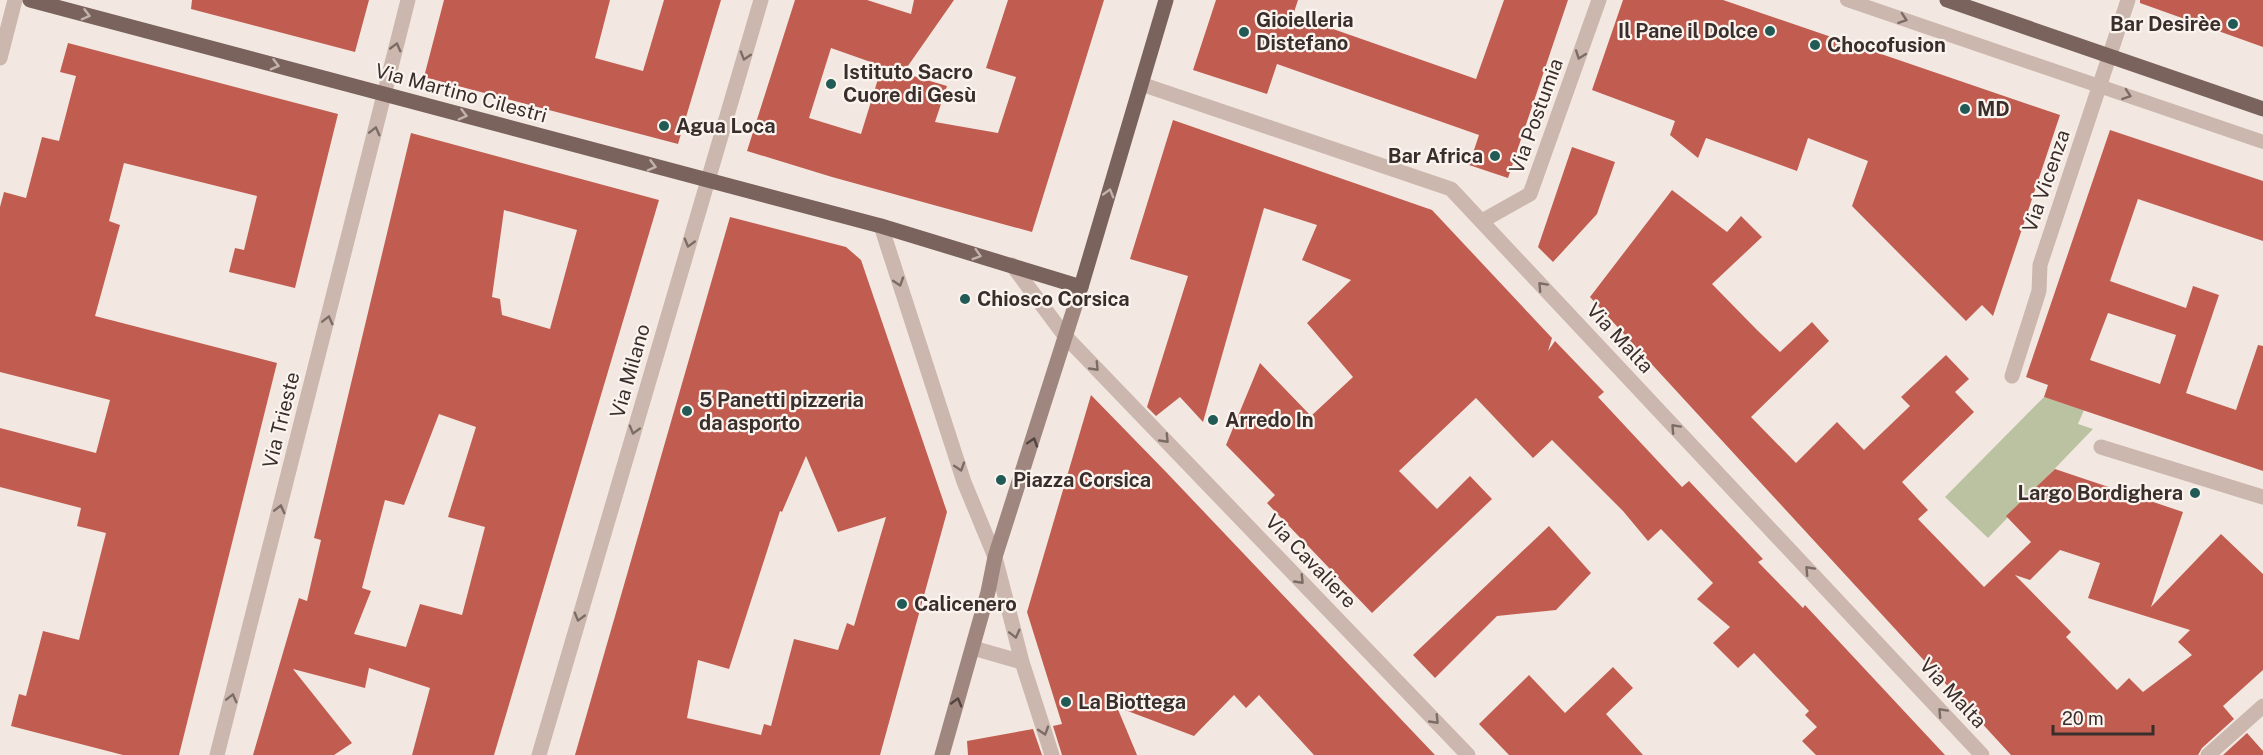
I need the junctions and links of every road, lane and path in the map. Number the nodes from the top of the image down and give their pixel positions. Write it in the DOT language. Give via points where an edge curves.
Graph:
graph roads {
  1 [pos="15,0"];
  2 [pos="30,0"];
  3 [pos="408,0"];
  4 [pos="762,0"];
  5 [pos="1167,0"];
  6 [pos="1599,0"];
  7 [pos="1847,0"];
  8 [pos="1947,0"];
  9 [pos="2128,0"];
  10 [pos="2110,56"];
  11 [pos="0,58"];
  12 [pos="1141,84"];
  13 [pos="2100,86"];
  14 [pos="383,94"];
  15 [pos="2263,109"];
  16 [pos="2263,142"];
  17 [pos="708,180"];
  18 [pos="1482,221"];
  19 [pos="881,226"];
  20 [pos="1012,265"];
  21 [pos="1081,287"];
  22 [pos="1065,336"];
  23 [pos="2012,376"];
  24 [pos="2101,447"];
  25 [pos="2263,497"];
  26 [pos="995,557"];
  27 [pos="973,648"];
  28 [pos="1022,662"];
  29 [pos="2263,706"];
  30 [pos="217,755"];
  31 [pos="539,755"];
  32 [pos="942,755"];
  33 [pos="1052,755"];
  34 [pos="1468,755"];
  35 [pos="1982,755"];
  36 [pos="2208,755"];
  1 -- 11 [label="street"];
  2 -- 14 [label="main road, Via Martino Cilestri, one-way"];
  14 -- 3 [label="street, Via Trieste, one-way"];
  4 -- 17 [label="street, Via Milano, one-way"];
  5 -- 12 [label="main road"];
  6 -- 18 [label="street, Via Postumia, one-way" via="1530,194"];
  7 -- 13 [label="lane, one-way"];
  8 -- 10 [label="main road"];
  9 -- 10 [label="street, Via Vicenza"];
  10 -- 13 [label="street, Via Vicenza"];
  10 -- 15 [label="main road"];
  12 -- 18 [label="street, Via Malta" via="1451,189"];
  21 -- 12 [label="main road, one-way"];
  13 -- 16 [label="lane, one-way"];
  13 -- 23 [label="street, Via Vicenza" via="2040,265 2039,291"];
  14 -- 17 [label="main road, Via Martino Cilestri, one-way"];
  30 -- 14 [label="street, Via Trieste, one-way"];
  17 -- 19 [label="main road, Via Martino Cilestri"];
  17 -- 31 [label="street, Via Milano, one-way"];
  35 -- 18 [label="street, Via Malta, one-way"];
  19 -- 20 [label="main road, Via Martino Cilestri, one-way"];
  19 -- 26 [label="street, one-way" via="964,482"];
  20 -- 21 [label="main road, Via Martino Cilestri"];
  20 -- 22 [label="street, Via Cavaliere"];
  21 -- 22 [label="main road"];
  26 -- 22 [label="main road, one-way"];
  22 -- 34 [label="street, Via Cavaliere, one-way"];
  24 -- 25 [label="street"];
  26 -- 27 [label="main road"];
  26 -- 28 [label="street, one-way"];
  27 -- 28 [label="street"];
  32 -- 27 [label="main road, one-way"];
  28 -- 33 [label="street, one-way"];
  29 -- 36 [label="street"];
}
